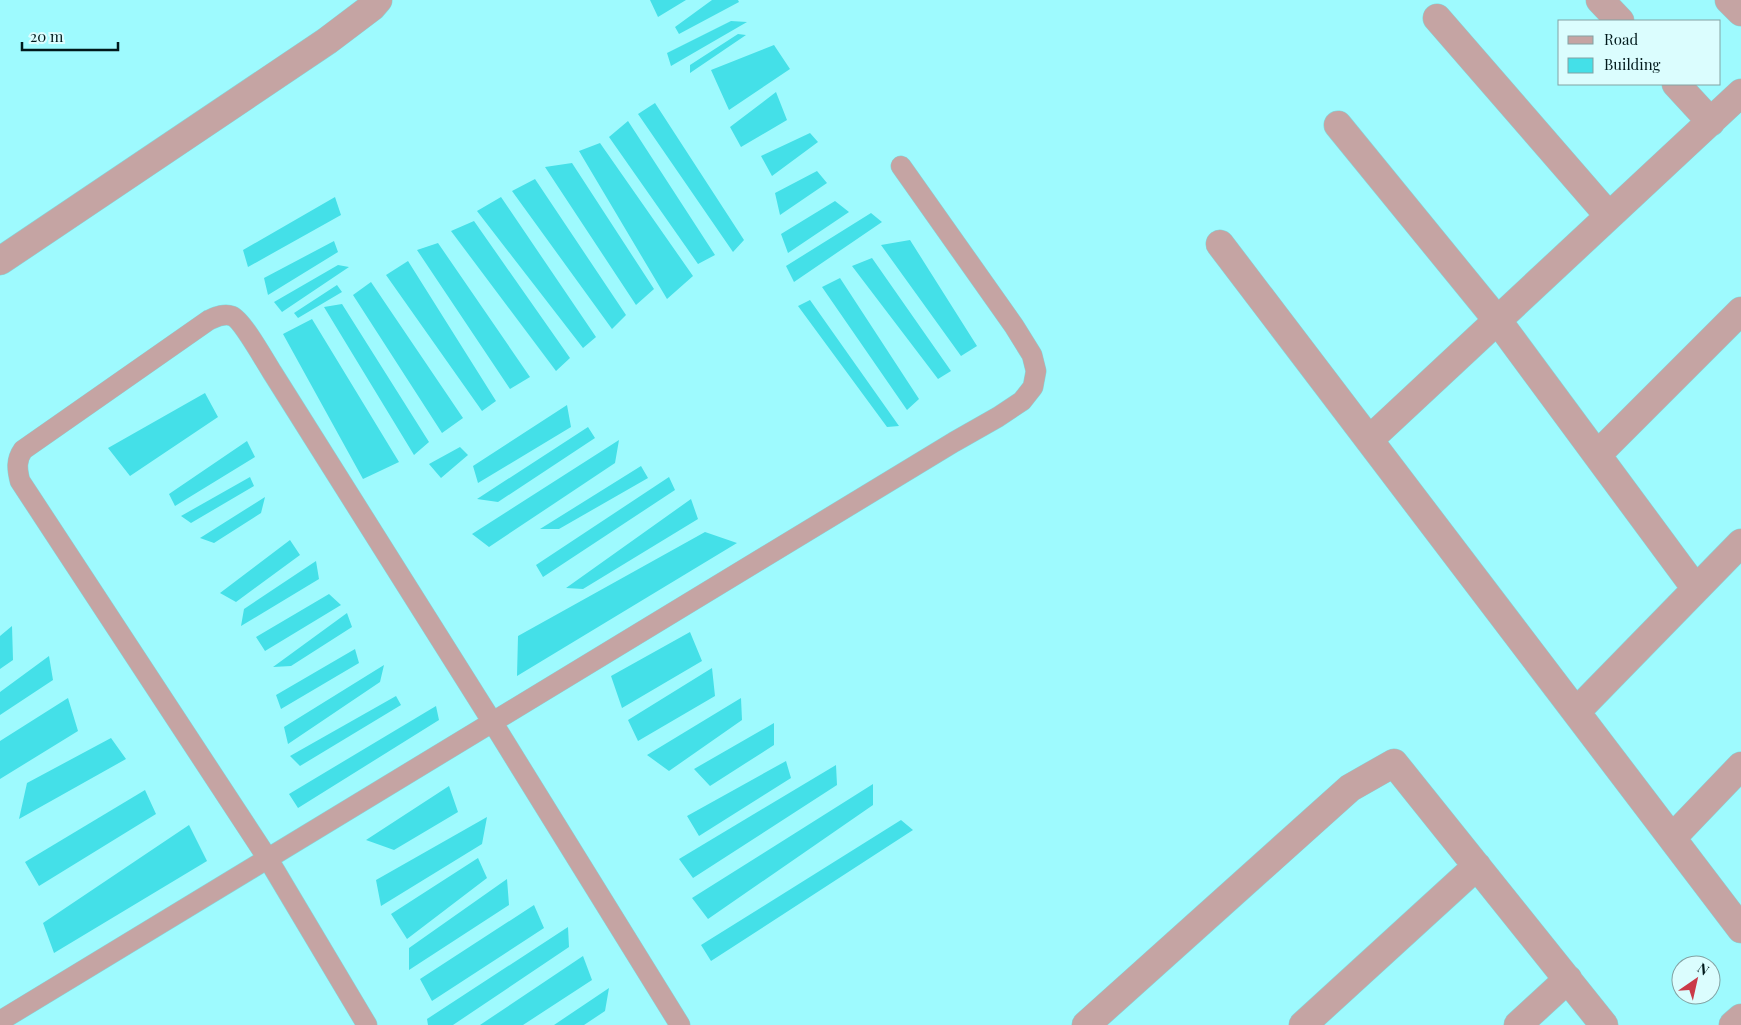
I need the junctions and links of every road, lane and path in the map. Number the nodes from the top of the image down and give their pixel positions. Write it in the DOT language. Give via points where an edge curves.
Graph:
graph roads {
  1 [pos="378,0"];
  2 [pos="1600,0"];
  3 [pos="1729,0"];
  4 [pos="1741,12"];
  5 [pos="1437,18"];
  6 [pos="1619,20"];
  7 [pos="1677,85"];
  8 [pos="1741,93"];
  9 [pos="1710,122"];
  10 [pos="1338,125"];
  11 [pos="901,166"];
  12 [pos="1609,216"];
  13 [pos="1220,244"];
  14 [pos="0,261"];
  15 [pos="1741,311"];
  16 [pos="1498,321"];
  17 [pos="1369,440"];
  18 [pos="1597,455"];
  19 [pos="1741,543"];
  20 [pos="1696,589"];
  21 [pos="1576,712"];
  22 [pos="493,723"];
  23 [pos="1741,766"];
  24 [pos="1672,838"];
  25 [pos="268,859"];
  26 [pos="1477,866"];
  27 [pos="1741,929"];
  28 [pos="1568,980"];
  29 [pos="1741,1018"];
  30 [pos="0,1021"];
  31 [pos="367,1025"];
  32 [pos="680,1025"];
  33 [pos="1086,1025"];
  34 [pos="1303,1025"];
  35 [pos="1518,1025"];
  36 [pos="1604,1025"];
  37 [pos="1733,1025"];
  1 -- 14 [label="street" via="327,41"];
  2 -- 6 [label="street"];
  3 -- 4 [label="street"];
  5 -- 12 [label="street"];
  7 -- 9 [label="street"];
  8 -- 9 [label="street"];
  9 -- 12 [label="street"];
  10 -- 16 [label="street"];
  11 -- 22 [label="lane" via="1032,354 1036,371 1033,387 1022,401 998,417"];
  12 -- 16 [label="street"];
  13 -- 17 [label="street"];
  15 -- 18 [label="street"];
  16 -- 17 [label="street"];
  16 -- 18 [label="street"];
  17 -- 21 [label="street"];
  18 -- 20 [label="street"];
  19 -- 20 [label="street"];
  20 -- 21 [label="street"];
  21 -- 24 [label="street"];
  22 -- 25 [label="lane"];
  22 -- 25 [label="lane" via="240,323 232,316 221,315 209,320 23,450 16,468 20,481"];
  22 -- 32 [label="lane"];
  23 -- 24 [label="street"];
  24 -- 27 [label="street"];
  25 -- 30 [label="lane"];
  25 -- 31 [label="lane"];
  26 -- 28 [label="street"];
  26 -- 33 [label="street" via="1394,763 1350,788"];
  26 -- 34 [label="street"];
  28 -- 35 [label="street"];
  28 -- 36 [label="street"];
  29 -- 37 [label="street"];
}
